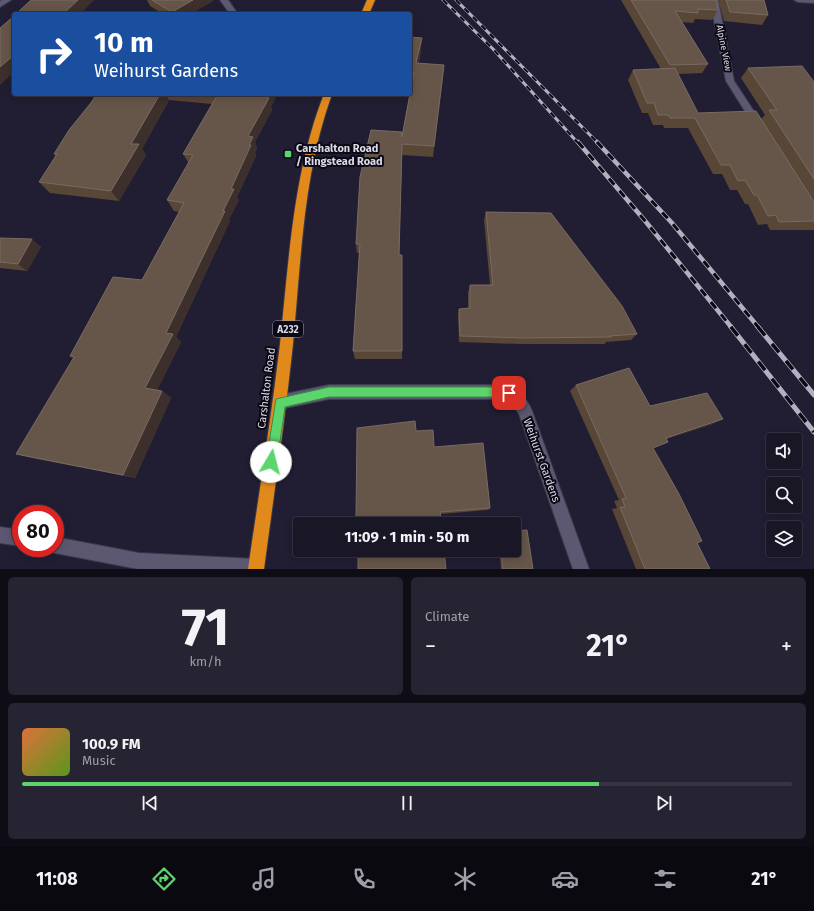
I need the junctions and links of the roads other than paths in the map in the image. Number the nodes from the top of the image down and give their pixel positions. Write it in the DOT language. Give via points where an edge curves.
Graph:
graph roads {
  1 [pos="7,0"];
  2 [pos="224,0"];
  3 [pos="371,0"];
  4 [pos="714,0"];
  5 [pos="798,0"];
  6 [pos="814,1"];
  7 [pos="0,5"];
  8 [pos="233,12"];
  9 [pos="365,12"];
  10 [pos="327,96"];
  11 [pos="762,131"];
  12 [pos="280,402"];
  13 [pos="0,534"];
  14 [pos="12,536"];
  15 [pos="64,547"];
  16 [pos="256,568"];
  17 [pos="581,569"];
  1 -- 7 [label="street"];
  2 -- 8 [label="street"];
  3 -- 9 [label="highway"];
  4 -- 11 [label="street, Alpine View" via="730,81"];
  5 -- 6 [label="street"];
  10 -- 12 [label="highway, Carshalton Road / A232" via="312,145 301,202"];
  12 -- 16 [label="highway, Carshalton Road / A232"];
  12 -- 17 [label="street, Weihurst Gardens" via="329,392 509,393 519,399 525,411"];
  13 -- 14 [label="street"];
  15 -- 16 [label="street" via="139,561"];
}
